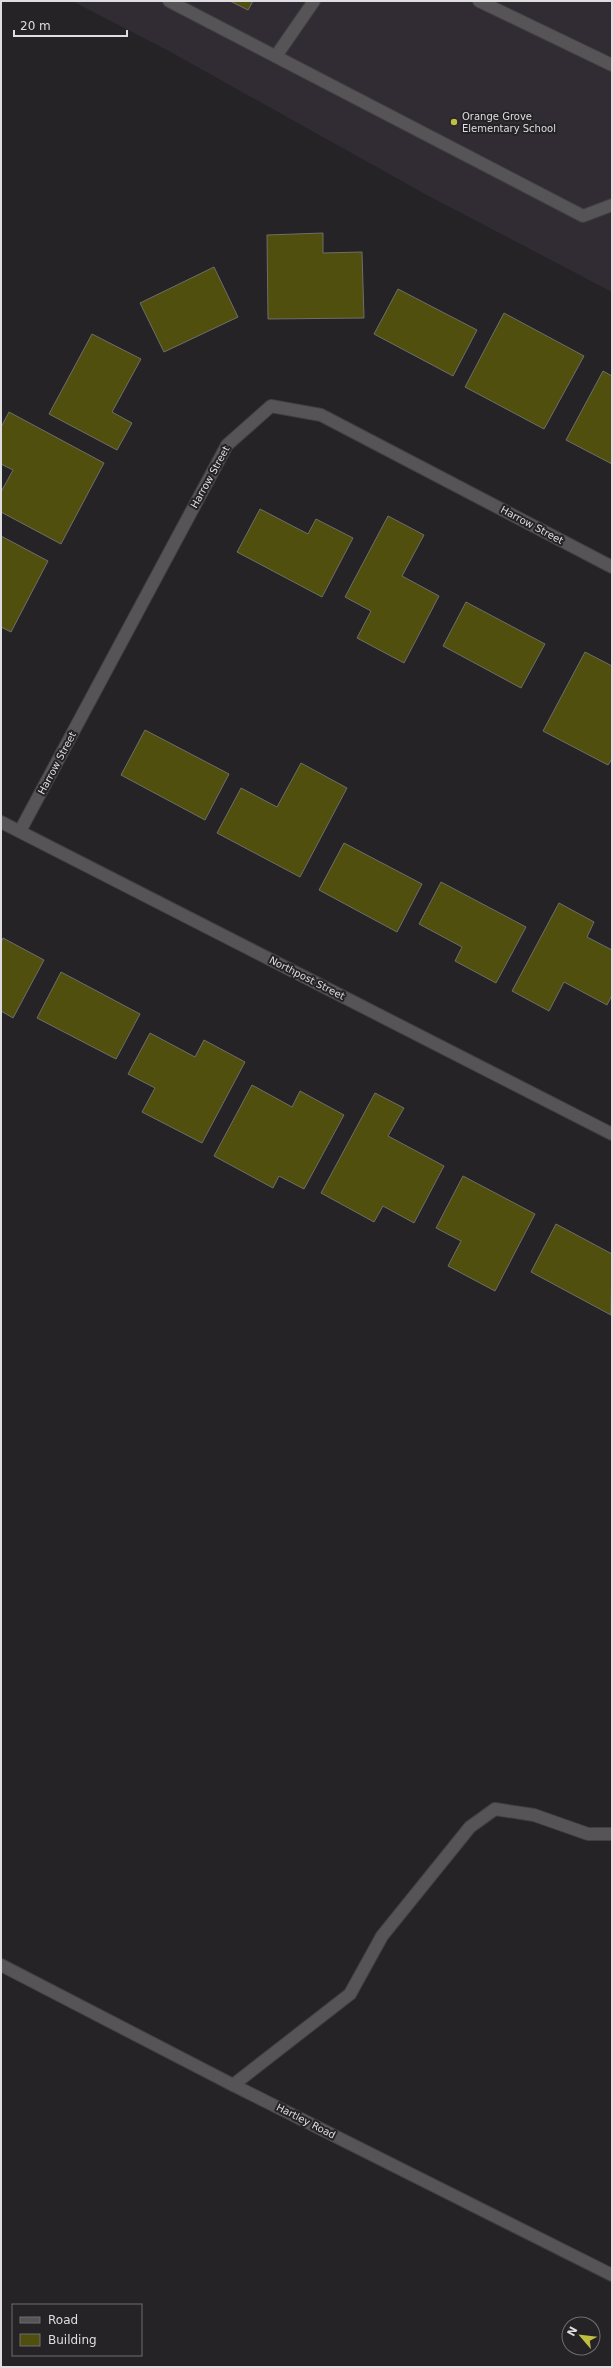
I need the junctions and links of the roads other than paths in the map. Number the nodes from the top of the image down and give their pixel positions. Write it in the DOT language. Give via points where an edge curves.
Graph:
graph roads {
  1 [pos="169,1"];
  2 [pos="314,1"];
  3 [pos="479,1"];
  4 [pos="276,56"];
  5 [pos="612,65"];
  6 [pos="612,205"];
  7 [pos="612,567"];
  8 [pos="1,822"];
  9 [pos="20,831"];
  10 [pos="612,1134"];
  11 [pos="612,1834"];
  12 [pos="1,1965"];
  13 [pos="233,2085"];
  14 [pos="612,2275"];
  1 -- 4 [label="street"];
  2 -- 4 [label="street"];
  3 -- 5 [label="street"];
  4 -- 6 [label="street" via="583,216"];
  7 -- 9 [label="street, Harrow Street" via="321,415 271,406 227,445"];
  8 -- 9 [label="street, Northpost Street"];
  9 -- 10 [label="street, Northpost Street"];
  11 -- 13 [label="street" via="588,1834 534,1816 495,1809 470,1827 382,1936 350,1994"];
  12 -- 13 [label="street, Hartley Road"];
  13 -- 14 [label="street, Hartley Road"];
}
